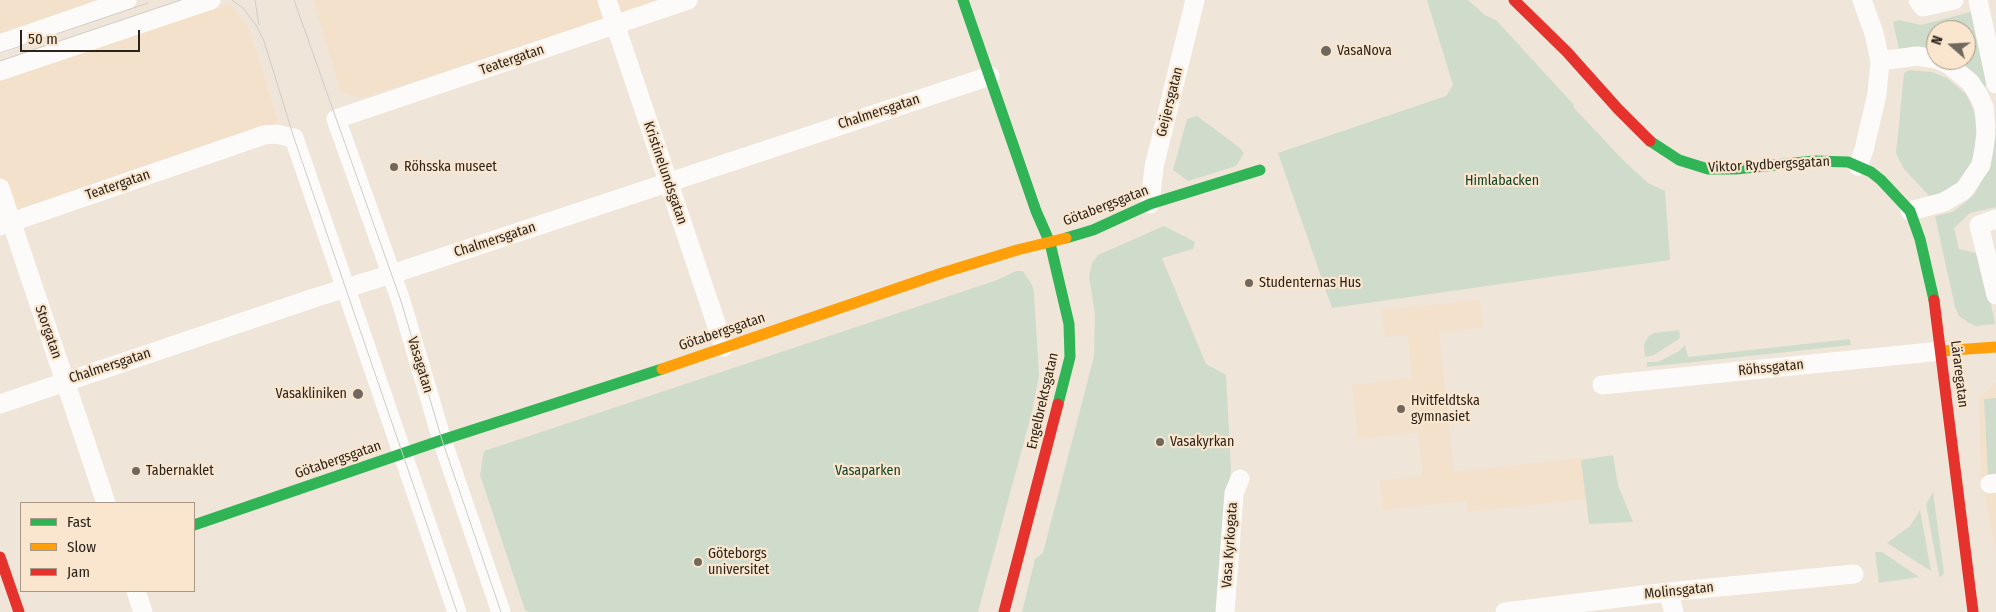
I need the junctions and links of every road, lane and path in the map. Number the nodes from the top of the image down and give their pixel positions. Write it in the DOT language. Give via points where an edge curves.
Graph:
graph roads {
  1 [pos="127,0"];
  2 [pos="211,0"];
  3 [pos="607,0"];
  4 [pos="688,0"];
  5 [pos="963,0"];
  6 [pos="1195,0"];
  7 [pos="1514,0"];
  8 [pos="1862,0"];
  9 [pos="1918,0"];
  10 [pos="1954,0"];
  11 [pos="1978,0"];
  12 [pos="616,25"];
  13 [pos="0,44"];
  14 [pos="1926,58"];
  15 [pos="1880,61"];
  16 [pos="1955,70"];
  17 [pos="0,71"];
  18 [pos="990,76"];
  19 [pos="1996,84"];
  20 [pos="1990,105"];
  21 [pos="336,119"];
  22 [pos="1858,166"];
  23 [pos="1260,170"];
  24 [pos="668,182"];
  25 [pos="0,188"];
  26 [pos="1150,204"];
  27 [pos="1910,211"];
  28 [pos="1996,219"];
  29 [pos="6,224"];
  30 [pos="1050,243"];
  31 [pos="392,274"];
  32 [pos="345,288"];
  33 [pos="1996,295"];
  34 [pos="724,347"];
  35 [pos="1996,347"];
  36 [pos="1941,352"];
  37 [pos="65,381"];
  38 [pos="1602,385"];
  39 [pos="0,404"];
  40 [pos="442,440"];
  41 [pos="402,454"];
  42 [pos="1240,479"];
  43 [pos="106,502"];
  44 [pos="195,525"];
  45 [pos="0,557"];
  46 [pos="1854,574"];
  47 [pos="136,592"];
  48 [pos="1668,592"];
  49 [pos="18,612"];
  50 [pos="143,612"];
  51 [pos="457,612"];
  52 [pos="501,612"];
  53 [pos="1004,612"];
  54 [pos="1225,612"];
  55 [pos="1505,612"];
  56 [pos="1674,612"];
  57 [pos="1973,612"];
  1 -- 13 [label="street"];
  2 -- 17 [label="street"];
  3 -- 12 [label="street, Kristinelundsgatan"];
  4 -- 12 [label="street, Teatergatan"];
  5 -- 18 [label="street, Engelbrektsgatan"];
  6 -- 26 [label="street, Geijersgatan" via="1154,166"];
  7 -- 22 [label="street, Viktor Rydbergsgatan" via="1652,143 1679,160 1708,169 1814,161 1848,162"];
  8 -- 15 [label="street"];
  9 -- 10 [label="street" via="1923,7"];
  11 -- 19 [label="street"];
  12 -- 21 [label="street, Teatergatan"];
  12 -- 24 [label="street, Kristinelundsgatan"];
  14 -- 15 [label="street"];
  15 -- 22 [label="street" via="1874,104"];
  16 -- 20 [label="street"];
  18 -- 24 [label="street, Chalmersgatan"];
  18 -- 30 [label="street, Engelbrektsgatan"];
  20 -- 27 [label="street" via="1980,164 1970,183 1944,202"];
  21 -- 31 [label="street, Vasagatan"];
  22 -- 27 [label="street, Läraregatan" via="1881,180"];
  23 -- 26 [label="street, Götabergsgatan"];
  24 -- 31 [label="street, Chalmersgatan"];
  24 -- 34 [label="street, Kristinelundsgatan"];
  25 -- 29 [label="street, Storgatan"];
  26 -- 30 [label="street, Götabergsgatan" via="1093,230"];
  27 -- 36 [label="street, Läraregatan" via="1929,275"];
  28 -- 33 [label="street" via="1979,224"];
  29 -- 32 [label="street, Teatergatan" via="264,135 276,134 294,138"];
  29 -- 37 [label="street, Storgatan"];
  30 -- 34 [label="street, Götabergsgatan" via="942,272"];
  30 -- 53 [label="street, Engelbrektsgatan" via="1069,324 1070,357"];
  31 -- 32 [label="street, Chalmersgatan"];
  31 -- 40 [label="street, Vasagatan"];
  32 -- 37 [label="street, Chalmersgatan"];
  32 -- 41 [label="street"];
  34 -- 40 [label="street, Götabergsgatan"];
  35 -- 36 [label="street"];
  36 -- 38 [label="street, Röhssgatan"];
  36 -- 57 [label="street, Läraregatan"];
  37 -- 39 [label="street, Chalmersgatan"];
  37 -- 43 [label="street, Storgatan"];
  40 -- 41 [label="street, Götabergsgatan"];
  40 -- 52 [label="street, Vasagatan"];
  41 -- 44 [label="street, Götabergsgatan"];
  41 -- 51 [label="street"];
  42 -- 54 [label="street, Vasa Kyrkogata" via="1234,493"];
  45 -- 49 [label="street"];
  46 -- 48 [label="street, Molinsgatan"];
  47 -- 50 [label="street"];
  48 -- 55 [label="street, Molinsgatan"];
  48 -- 56 [label="street"];
}
